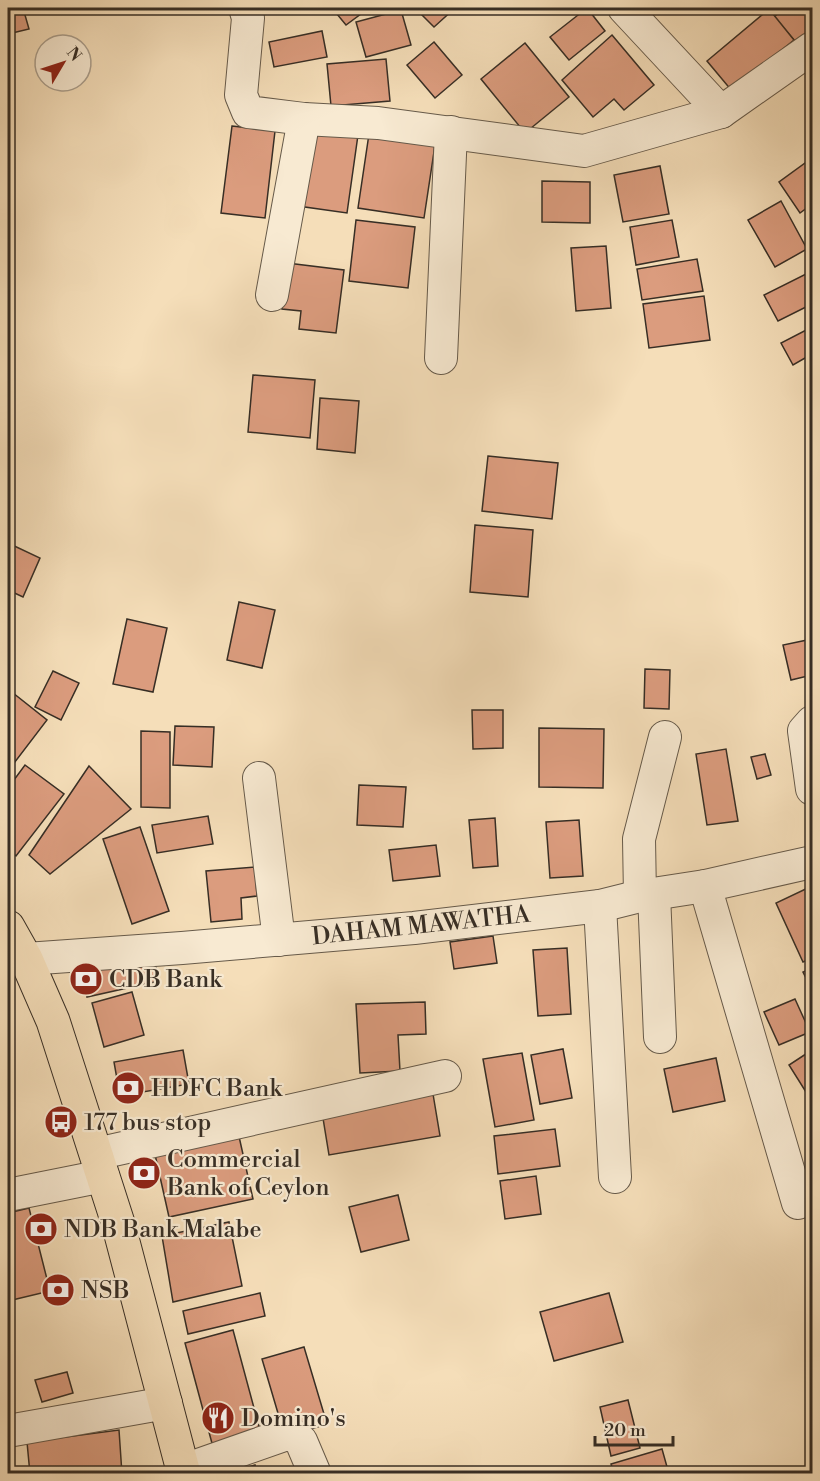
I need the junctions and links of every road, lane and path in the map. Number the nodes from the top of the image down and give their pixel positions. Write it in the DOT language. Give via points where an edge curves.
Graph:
graph roads {
  1 [pos="245,8"];
  2 [pos="624,8"];
  3 [pos="813,48"];
  4 [pos="721,112"];
  5 [pos="304,119"];
  6 [pos="451,132"];
  7 [pos="272,296"];
  8 [pos="441,358"];
  9 [pos="813,722"];
  10 [pos="665,737"];
  11 [pos="259,778"];
  12 [pos="813,789"];
  13 [pos="813,862"];
  14 [pos="705,886"];
  15 [pos="647,895"];
  16 [pos="600,906"];
  17 [pos="8,927"];
  18 [pos="279,940"];
  19 [pos="26,959"];
  20 [pos="660,1037"];
  21 [pos="445,1076"];
  22 [pos="99,1165"];
  23 [pos="615,1176"];
  24 [pos="8,1195"];
  25 [pos="798,1203"];
  26 [pos="166,1403"];
  27 [pos="8,1431"];
  28 [pos="184,1472"];
  29 [pos="315,1473"];
  1 -- 5 [label="street" via="248,18 241,95 248,112"];
  2 -- 4 [label="street"];
  3 -- 4 [label="street"];
  4 -- 6 [label="street" via="584,151"];
  5 -- 6 [label="street"];
  5 -- 7 [label="street"];
  6 -- 8 [label="street"];
  9 -- 12 [label="street" via="804,730"];
  10 -- 15 [label="street" via="639,839"];
  11 -- 18 [label="street"];
  13 -- 14 [label="street, DAHAM MAWATHA"];
  14 -- 15 [label="street, DAHAM MAWATHA"];
  14 -- 25 [label="street"];
  15 -- 16 [label="street, DAHAM MAWATHA"];
  15 -- 20 [label="street"];
  16 -- 18 [label="street, DAHAM MAWATHA"];
  16 -- 23 [label="street"];
  17 -- 19 [label="main road"];
  18 -- 19 [label="street, DAHAM MAWATHA"];
  19 -- 22 [label="main road" via="53,1021"];
  21 -- 22 [label="street"];
  22 -- 24 [label="street"];
  22 -- 26 [label="main road"];
  26 -- 27 [label="street"];
  26 -- 28 [label="main road"];
  28 -- 29 [label="street" via="290,1433 302,1441"];
}
